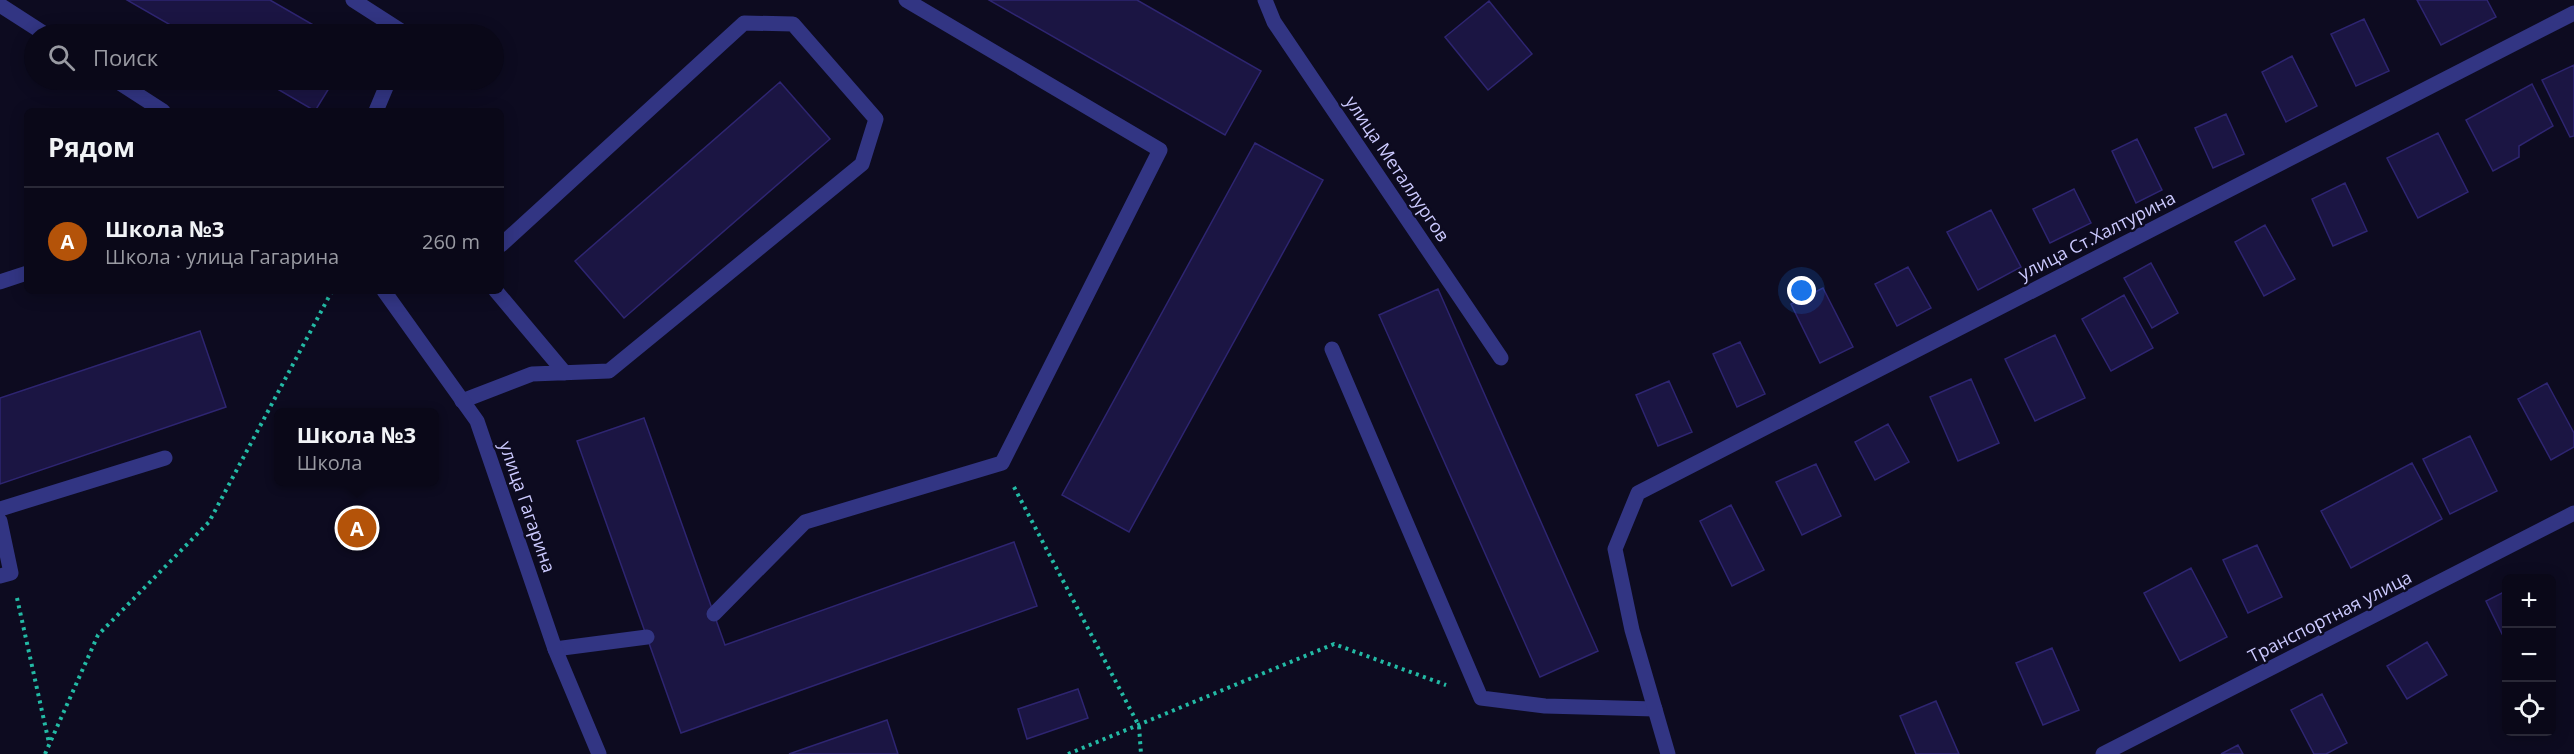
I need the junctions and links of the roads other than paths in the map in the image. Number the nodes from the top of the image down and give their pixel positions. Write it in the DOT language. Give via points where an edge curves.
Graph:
graph roads {
  1 [pos="353,0"];
  2 [pos="906,0"];
  3 [pos="1265,0"];
  4 [pos="0,5"];
  5 [pos="2574,13"];
  6 [pos="29,24"];
  7 [pos="390,24"];
  8 [pos="131,90"];
  9 [pos="385,90"];
  10 [pos="159,108"];
  11 [pos="377,108"];
  12 [pos="504,242"];
  13 [pos="24,274"];
  14 [pos="0,282"];
  15 [pos="386,294"];
  16 [pos="499,294"];
  17 [pos="1332,349"];
  18 [pos="1501,358"];
  19 [pos="565,373"];
  20 [pos="462,401"];
  21 [pos="165,458"];
  22 [pos="0,509"];
  23 [pos="2574,513"];
  24 [pos="0,521"];
  25 [pos="6,574"];
  26 [pos="714,614"];
  27 [pos="647,638"];
  28 [pos="555,649"];
  29 [pos="1655,709"];
  30 [pos="599,754"];
  31 [pos="1668,754"];
  32 [pos="2103,754"];
  1 -- 7 [label="street"];
  2 -- 26 [label="street" via="1160,150 1002,463 805,522"];
  3 -- 18 [label="street, улица Металлургов" via="1274,22"];
  4 -- 6 [label="street"];
  5 -- 29 [label="street, улица Ст.Халтурина" via="1638,493 1615,549 1632,630"];
  8 -- 10 [label="street"];
  9 -- 11 [label="street"];
  12 -- 19 [label="street" via="744,22 793,24 876,119 862,164 609,371"];
  13 -- 14 [label="street"];
  15 -- 20 [label="street, улица Гагарина"];
  16 -- 19 [label="street"];
  17 -- 29 [label="street" via="1481,698 1545,706"];
  19 -- 20 [label="street" via="532,374"];
  20 -- 28 [label="street, улица Гагарина" via="477,421"];
  21 -- 22 [label="street"];
  23 -- 32 [label="street, Транспортная улица"];
  24 -- 25 [label="street"];
  27 -- 28 [label="street"];
  28 -- 30 [label="street, улица Гагарина"];
  29 -- 31 [label="street"];
}
